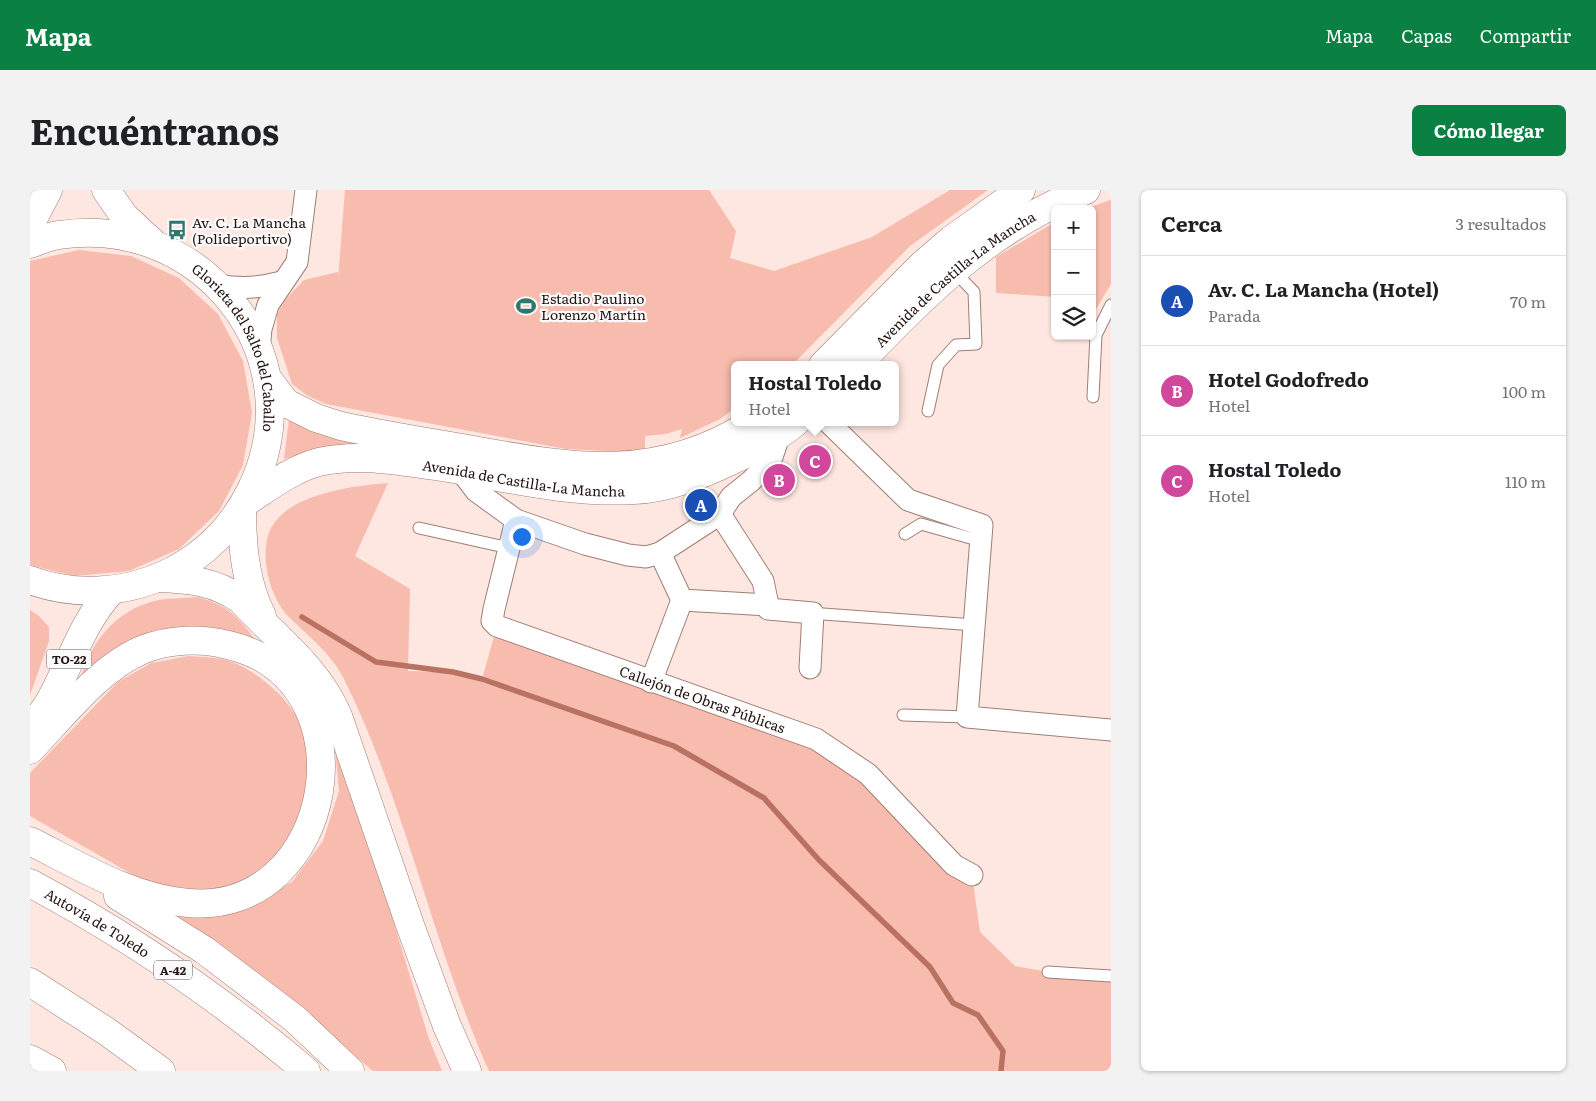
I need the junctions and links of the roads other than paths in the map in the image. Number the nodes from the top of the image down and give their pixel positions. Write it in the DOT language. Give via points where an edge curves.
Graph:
graph roads {
  1 [pos="48,190"];
  2 [pos="106,190"];
  3 [pos="306,190"];
  4 [pos="1021,190"];
  5 [pos="1086,190"];
  6 [pos="30,225"];
  7 [pos="153,243"];
  8 [pos="30,244"];
  9 [pos="953,270"];
  10 [pos="282,282"];
  11 [pos="218,285"];
  12 [pos="1111,305"];
  13 [pos="259,350"];
  14 [pos="827,361"];
  15 [pos="861,361"];
  16 [pos="267,378"];
  17 [pos="1093,397"];
  18 [pos="928,411"];
  19 [pos="747,426"];
  20 [pos="832,426"];
  21 [pos="787,429"];
  22 [pos="460,470"];
  23 [pos="244,505"];
  24 [pos="720,514"];
  25 [pos="516,520"];
  26 [pos="419,528"];
  27 [pos="905,534"];
  28 [pos="981,541"];
  29 [pos="509,548"];
  30 [pos="660,553"];
  31 [pos="157,578"];
  32 [pos="30,580"];
  33 [pos="112,590"];
  34 [pos="682,600"];
  35 [pos="768,605"];
  36 [pos="824,614"];
  37 [pos="975,625"];
  38 [pos="268,629"];
  39 [pos="810,668"];
  40 [pos="651,682"];
  41 [pos="903,715"];
  42 [pos="967,717"];
  43 [pos="30,730"];
  44 [pos="1111,730"];
  45 [pos="30,750"];
  46 [pos="30,841"];
  47 [pos="972,875"];
  48 [pos="30,883"];
  49 [pos="1048,972"];
  50 [pos="1111,976"];
  51 [pos="30,982"];
  52 [pos="30,1059"];
  53 [pos="52,1071"];
  54 [pos="161,1071"];
  55 [pos="306,1071"];
  56 [pos="350,1071"];
  57 [pos="467,1071"];
  1 -- 6 [label="main road"];
  2 -- 7 [label="main road" via="124,216"];
  3 -- 10 [label="street" via="297,262"];
  4 -- 14 [label="main road, Avenida de Castilla-La Mancha" via="922,265"];
  5 -- 9 [label="main road, Avenida de Castilla-La Mancha" via="1027,218"];
  7 -- 8 [label="main road, Glorieta del Salto del Caballo" via="106,233 58,235"];
  7 -- 11 [label="main road, Glorieta del Salto del Caballo" via="198,268"];
  9 -- 15 [label="main road, Avenida de Castilla-La Mancha"];
  9 -- 18 [label="lane" via="974,292 976,344 956,345 938,365"];
  10 -- 11 [label="street" via="238,289"];
  10 -- 13 [label="street" via="268,304"];
  11 -- 13 [label="main road, Glorieta del Salto del Caballo" via="235,305"];
  12 -- 17 [label="lane" via="1096,335"];
  13 -- 16 [label="main road, Glorieta del Salto del Caballo"];
  16 -- 19 [label="main road, Avenida de Castilla-La Mancha" via="286,403 341,426 513,458 582,467 660,462 697,450"];
  16 -- 23 [label="main road, Glorieta del Salto del Caballo" via="268,442 260,473"];
  20 -- 28 [label="street" via="908,500 982,525"];
  21 -- 22 [label="main road, Avenida de Castilla-La Mancha" via="720,466 662,486 635,490 545,486"];
  21 -- 24 [label="street" via="771,460 752,481 731,497"];
  22 -- 23 [label="main road, Avenida de Castilla-La Mancha" via="376,459 319,462 291,473"];
  22 -- 25 [label="street" via="476,491"];
  23 -- 31 [label="main road, Glorieta del Salto del Caballo" via="214,542 196,557"];
  23 -- 38 [label="main road" via="242,537 248,577 253,597"];
  24 -- 30 [label="street"];
  24 -- 35 [label="street" via="764,581"];
  25 -- 29 [label="street, Callejón de Obras Públicas"];
  25 -- 30 [label="street" via="628,555"];
  26 -- 29 [label="lane"];
  27 -- 28 [label="lane" via="921,524"];
  28 -- 37 [label="street"];
  29 -- 40 [label="street, Callejón de Obras Públicas" via="493,615 492,622 496,626"];
  30 -- 34 [label="street"];
  31 -- 33 [label="main road, Glorieta del Salto del Caballo"];
  31 -- 38 [label="main road" via="192,579 229,591"];
  32 -- 33 [label="main road, Glorieta del Salto del Caballo" via="77,590"];
  33 -- 43 [label="main road, TO-22" via="83,630 50,702"];
  34 -- 35 [label="street"];
  34 -- 40 [label="street"];
  35 -- 39 [label="street" via="768,609 813,612"];
  36 -- 37 [label="lane"];
  37 -- 42 [label="street"];
  38 -- 57 [label="main road" via="312,671 331,699 410,925"];
  40 -- 47 [label="street, Callejón de Obras Públicas" via="816,739 868,774 954,864"];
  41 -- 42 [label="lane"];
  42 -- 44 [label="street"];
  45 -- 46 [label="main road" via="100,679 141,650 161,644 216,642 239,647 263,658 301,694 314,719 321,749 322,782 314,820 293,856 267,883 230,900 189,904 141,895"];
  46 -- 56 [label="main road" via="204,950 294,1020"];
  48 -- 55 [label="main road, Autovía de Toledo / A-42" via="150,952"];
  49 -- 50 [label="lane"];
  51 -- 54 [label="main road"];
  52 -- 53 [label="main road"];
}
